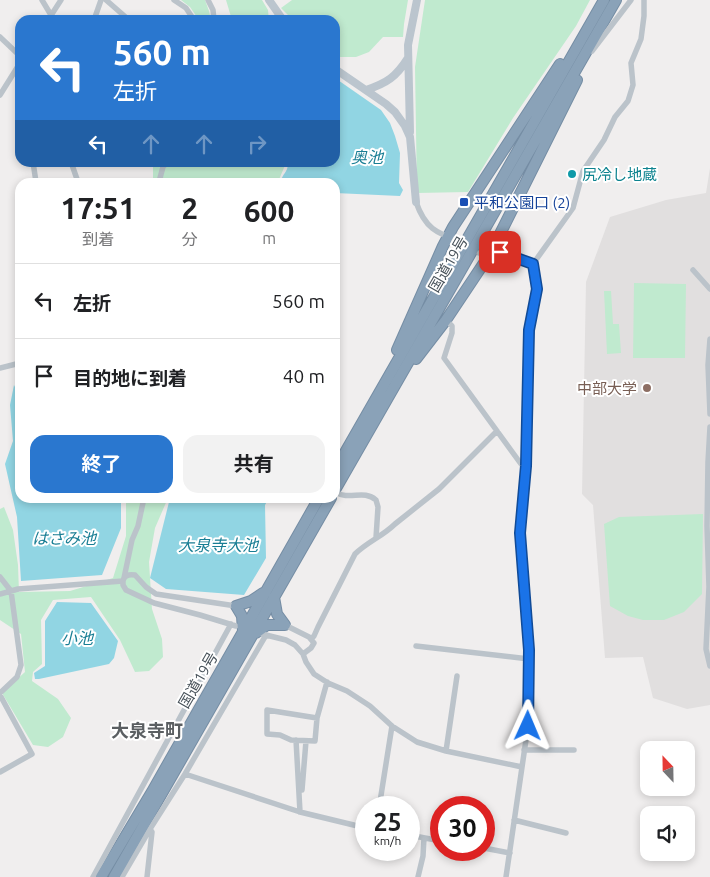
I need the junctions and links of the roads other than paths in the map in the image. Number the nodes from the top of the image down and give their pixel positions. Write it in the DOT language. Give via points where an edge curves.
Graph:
graph roads {
  1 [pos="42,0"];
  2 [pos="61,0"];
  3 [pos="101,0"];
  4 [pos="106,0"];
  5 [pos="174,0"];
  6 [pos="208,0"];
  7 [pos="269,0"];
  8 [pos="416,0"];
  9 [pos="604,0"];
  10 [pos="616,0"];
  11 [pos="631,0"];
  12 [pos="644,0"];
  13 [pos="49,15"];
  14 [pos="52,15"];
  15 [pos="96,15"];
  16 [pos="123,15"];
  17 [pos="191,15"];
  18 [pos="214,15"];
  19 [pos="280,15"];
  20 [pos="590,36"];
  21 [pos="0,37"];
  22 [pos="15,51"];
  23 [pos="592,51"];
  24 [pos="408,58"];
  25 [pos="15,72"];
  26 [pos="340,72"];
  27 [pos="366,90"];
  28 [pos="0,95"];
  29 [pos="410,137"];
  30 [pos="416,202"];
  31 [pos="448,238"];
  32 [pos="461,242"];
  33 [pos="479,252"];
  34 [pos="490,254"];
  35 [pos="533,264"];
  36 [pos="693,270"];
  37 [pos="710,289"];
  38 [pos="446,320"];
  39 [pos="710,339"];
  40 [pos="15,365"];
  41 [pos="0,368"];
  42 [pos="398,371"];
  43 [pos="710,414"];
  44 [pos="710,427"];
  45 [pos="497,431"];
  46 [pos="340,462"];
  47 [pos="526,466"];
  48 [pos="340,481"];
  49 [pos="340,495"];
  50 [pos="143,503"];
  51 [pos="316,503"];
  52 [pos="328,503"];
  53 [pos="376,538"];
  54 [pos="0,578"];
  55 [pos="123,579"];
  56 [pos="11,591"];
  57 [pos="0,594"];
  58 [pos="270,594"];
  59 [pos="236,606"];
  60 [pos="285,625"];
  61 [pos="248,631"];
  62 [pos="311,639"];
  63 [pos="416,646"];
  64 [pos="303,654"];
  65 [pos="529,659"];
  66 [pos="710,666"];
  67 [pos="457,676"];
  68 [pos="327,682"];
  69 [pos="0,694"];
  70 [pos="318,718"];
  71 [pos="392,726"];
  72 [pos="170,736"];
  73 [pos="296,740"];
  74 [pos="306,740"];
  75 [pos="184,745"];
  76 [pos="524,750"];
  77 [pos="574,750"];
  78 [pos="446,751"];
  79 [pos="198,752"];
  80 [pos="522,767"];
  81 [pos="0,772"];
  82 [pos="186,774"];
  83 [pos="381,796"];
  84 [pos="300,812"];
  85 [pos="514,820"];
  86 [pos="355,825"];
  87 [pos="150,829"];
  88 [pos="566,833"];
  89 [pos="420,837"];
  90 [pos="424,838"];
  91 [pos="430,839"];
  92 [pos="495,850"];
  93 [pos="510,853"];
  94 [pos="94,877"];
  95 [pos="101,877"];
  96 [pos="114,877"];
  97 [pos="122,877"];
  98 [pos="147,877"];
  99 [pos="418,877"];
  100 [pos="506,877"];
  1 -- 13 [label="street"];
  2 -- 14 [label="street"];
  3 -- 15 [label="street"];
  4 -- 16 [label="street"];
  5 -- 17 [label="street"];
  6 -- 18 [label="street"];
  7 -- 19 [label="street"];
  8 -- 24 [label="street"];
  9 -- 20 [label="highway, 国道19号"];
  10 -- 20 [label="highway, 国道19号"];
  11 -- 23 [label="street"];
  12 -- 35 [label="street" via="641,39 631,63 634,85 628,101 582,171 573,208"];
  20 -- 23 [label="highway"];
  20 -- 31 [label="highway" via="577,39"];
  20 -- 42 [label="highway, 国道19号"];
  21 -- 22 [label="street"];
  23 -- 34 [label="highway"];
  24 -- 27 [label="street" via="389,81"];
  24 -- 29 [label="street"];
  25 -- 28 [label="street"];
  26 -- 27 [label="street"];
  27 -- 29 [label="street" via="395,112"];
  29 -- 30 [label="street"];
  30 -- 31 [label="street" via="420,215 429,226"];
  31 -- 32 [label="street"];
  31 -- 42 [label="highway" via="394,356"];
  33 -- 34 [label="street"];
  34 -- 35 [label="street" via="500,252"];
  34 -- 38 [label="highway"];
  35 -- 47 [label="street" via="537,289 529,330"];
  36 -- 37 [label="street"];
  38 -- 42 [label="highway" via="410,368"];
  38 -- 45 [label="street" via="452,326 452,333 444,358"];
  39 -- 43 [label="street"];
  40 -- 41 [label="street"];
  42 -- 46 [label="highway, 国道19号"];
  42 -- 48 [label="highway, 国道19号"];
  44 -- 66 [label="street" via="706,648"];
  45 -- 47 [label="street" via="521,464"];
  45 -- 53 [label="street" via="439,489"];
  47 -- 65 [label="street" via="520,533"];
  49 -- 53 [label="street" via="368,495 376,500"];
  50 -- 55 [label="street"];
  51 -- 58 [label="highway, 国道19号"];
  52 -- 58 [label="highway, 国道19号"];
  53 -- 62 [label="street" via="355,554"];
  54 -- 56 [label="street"];
  55 -- 56 [label="street"];
  55 -- 59 [label="street" via="130,574 135,575 156,594"];
  55 -- 61 [label="street" via="126,590 154,603"];
  56 -- 57 [label="street"];
  56 -- 69 [label="street" via="20,665 17,676"];
  58 -- 59 [label="highway"];
  58 -- 60 [label="highway"];
  58 -- 61 [label="highway, 国道19号"];
  59 -- 61 [label="highway"];
  60 -- 61 [label="highway" via="267,625"];
  60 -- 62 [label="street"];
  61 -- 64 [label="street" via="286,640"];
  61 -- 72 [label="street"];
  61 -- 75 [label="highway, 国道19号"];
  61 -- 79 [label="street"];
  62 -- 64 [label="street" via="314,643"];
  63 -- 65 [label="street"];
  64 -- 68 [label="street" via="314,674"];
  65 -- 76 [label="street" via="528,726"];
  67 -- 78 [label="street"];
  68 -- 70 [label="street"];
  68 -- 71 [label="street" via="370,706"];
  69 -- 81 [label="street" via="32,754"];
  70 -- 73 [label="street" via="267,710 266,734"];
  70 -- 74 [label="street" via="315,741"];
  71 -- 78 [label="street" via="417,742"];
  71 -- 83 [label="street"];
  72 -- 75 [label="street"];
  72 -- 94 [label="street"];
  73 -- 74 [label="street"];
  73 -- 84 [label="street"];
  74 -- 84 [label="street"];
  75 -- 79 [label="street"];
  75 -- 95 [label="highway, 国道19号"];
  75 -- 96 [label="highway, 国道19号"];
  76 -- 77 [label="street"];
  76 -- 80 [label="street"];
  78 -- 80 [label="street"];
  79 -- 82 [label="street"];
  80 -- 85 [label="street"];
  82 -- 84 [label="street"];
  82 -- 87 [label="street"];
  84 -- 86 [label="street"];
  85 -- 88 [label="street"];
  85 -- 93 [label="street"];
  87 -- 97 [label="street"];
  87 -- 98 [label="street"];
  89 -- 90 [label="street"];
  90 -- 91 [label="street"];
  90 -- 99 [label="street"];
  92 -- 93 [label="street"];
  93 -- 100 [label="street"];
}
